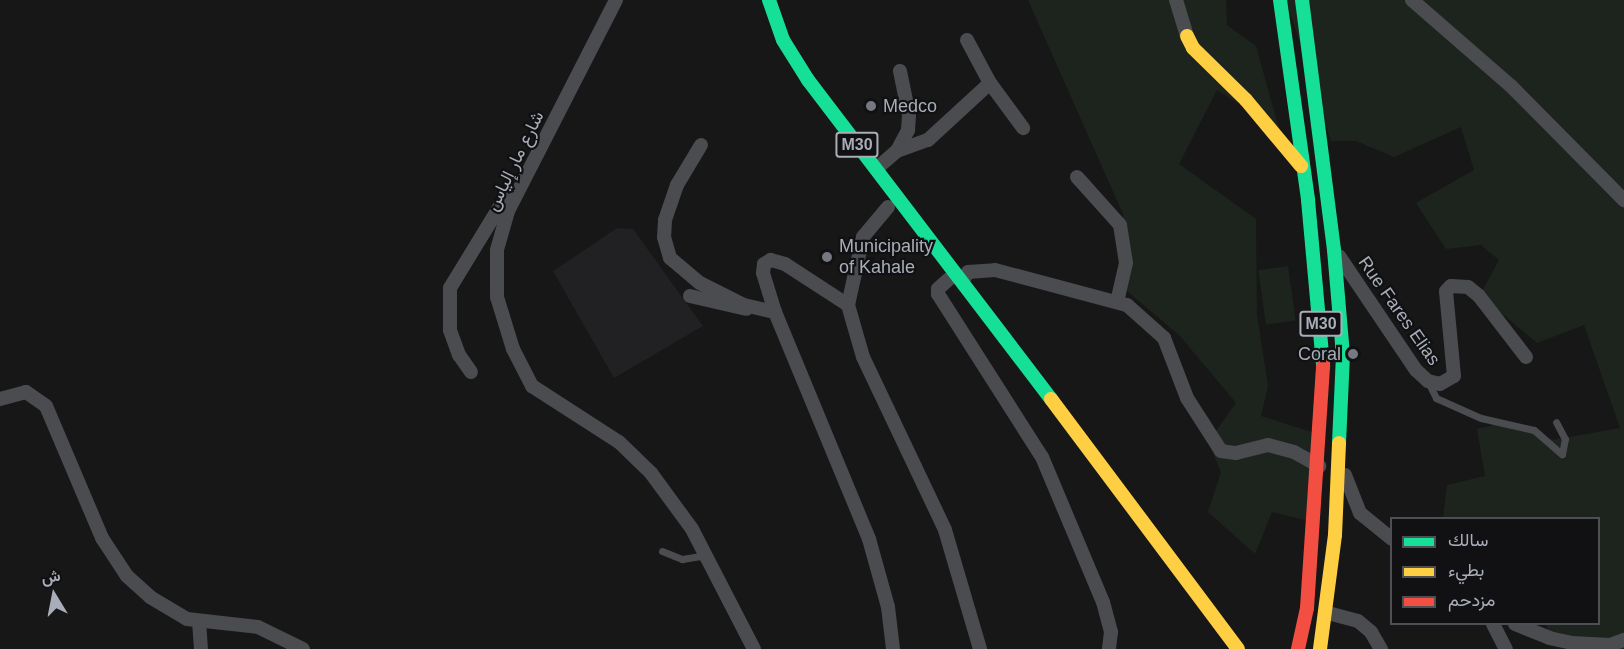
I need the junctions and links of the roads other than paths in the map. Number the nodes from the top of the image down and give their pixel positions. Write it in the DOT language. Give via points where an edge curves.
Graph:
graph roads {
  1 [pos="615,0"];
  2 [pos="758,0"];
  3 [pos="769,0"];
  4 [pos="1176,0"];
  5 [pos="1280,0"];
  6 [pos="1302,0"];
  7 [pos="1412,0"];
  8 [pos="1187,36"];
  9 [pos="967,40"];
  10 [pos="900,71"];
  11 [pos="1288,80"];
  12 [pos="990,83"];
  13 [pos="1267,99"];
  14 [pos="1023,128"];
  15 [pos="1297,136"];
  16 [pos="701,145"];
  17 [pos="897,151"];
  18 [pos="1302,167"];
  19 [pos="876,169"];
  20 [pos="526,172"];
  21 [pos="1077,177"];
  22 [pos="1624,200"];
  23 [pos="888,207"];
  24 [pos="1334,250"];
  25 [pos="956,279"];
  26 [pos="690,296"];
  27 [pos="1117,301"];
  28 [pos="848,305"];
  29 [pos="752,307"];
  30 [pos="775,312"];
  31 [pos="1526,357"];
  32 [pos="471,372"];
  33 [pos="1428,381"];
  34 [pos="0,399"];
  35 [pos="1556,422"];
  36 [pos="1339,465"];
  37 [pos="1319,466"];
  38 [pos="1390,536"];
  39 [pos="704,550"];
  40 [pos="662,551"];
  41 [pos="1328,613"];
  42 [pos="199,621"];
  43 [pos="1494,625"];
  44 [pos="1517,625"];
  45 [pos="1624,640"];
  46 [pos="1612,647"];
  47 [pos="201,649"];
  48 [pos="303,649"];
  49 [pos="754,649"];
  50 [pos="892,649"];
  51 [pos="980,649"];
  52 [pos="1109,649"];
  53 [pos="1219,649"];
  54 [pos="1238,649"];
  55 [pos="1298,649"];
  56 [pos="1320,649"];
  57 [pos="1381,649"];
  58 [pos="1506,649"];
  1 -- 20 [label="street, شارع مار إلياس"];
  2 -- 23 [label="highway, M30" via="788,65"];
  3 -- 19 [label="highway, M30" via="796,62"];
  4 -- 8 [label="street"];
  5 -- 11 [label="highway, M30"];
  6 -- 24 [label="highway, M30"];
  7 -- 22 [label="street" via="1502,78"];
  8 -- 13 [label="highway"];
  8 -- 18 [label="highway" via="1193,48 1246,100 1293,161"];
  9 -- 12 [label="street"];
  10 -- 17 [label="street" via="909,115 908,130"];
  11 -- 13 [label="highway"];
  11 -- 15 [label="highway, M30"];
  12 -- 14 [label="street"];
  12 -- 17 [label="street" via="928,140"];
  13 -- 15 [label="highway"];
  15 -- 18 [label="highway, M30"];
  16 -- 29 [label="street" via="671,200 665,220 667,249 685,273"];
  17 -- 19 [label="street"];
  18 -- 37 [label="highway, M30" via="1321,317"];
  19 -- 25 [label="highway, M30"];
  20 -- 32 [label="street" via="516,178 450,288 450,330 459,355"];
  20 -- 39 [label="street, شارع مار إلياس" via="508,211 497,250 497,297 513,349 542,394 619,442 651,473"];
  21 -- 27 [label="street" via="1120,225 1126,263"];
  23 -- 25 [label="highway, M30"];
  23 -- 28 [label="street" via="863,237"];
  24 -- 33 [label="street, Rue Fares Elias" via="1416,370"];
  24 -- 36 [label="highway, M30" via="1343,355"];
  25 -- 27 [label="street" via="968,272 995,270"];
  25 -- 52 [label="street" via="938,289 938,294 1042,457 1103,602 1111,632"];
  25 -- 53 [label="highway, M30"];
  25 -- 54 [label="highway, M30"];
  26 -- 29 [label="street" via="739,310"];
  27 -- 37 [label="street" via="1136,310 1164,338 1187,398 1221,451 1236,453 1268,445 1294,452"];
  28 -- 30 [label="street" via="785,264 771,260 764,264 763,273"];
  28 -- 51 [label="street" via="863,357 945,530"];
  29 -- 30 [label="street"];
  30 -- 50 [label="street" via="869,539 888,607"];
  31 -- 33 [label="street, Rue Fares Elias" via="1479,296 1468,287 1451,286 1446,291 1454,376 1440,384"];
  33 -- 35 [label="lane" via="1436,398 1481,418 1534,430 1562,454 1565,439"];
  34 -- 42 [label="street" via="26,392 41,401 57,426 99,532 116,561 162,607"];
  36 -- 38 [label="street" via="1360,513"];
  36 -- 41 [label="highway, M30"];
  37 -- 55 [label="highway, M30" via="1307,608"];
  39 -- 40 [label="lane" via="700,556 682,560"];
  39 -- 49 [label="street, شارع مار إلياس"];
  41 -- 56 [label="highway, M30"];
  41 -- 57 [label="street" via="1358,621 1371,632"];
  42 -- 47 [label="street"];
  42 -- 48 [label="street" via="258,627"];
  43 -- 58 [label="street"];
  44 -- 46 [label="street" via="1549,638"];
  45 -- 46 [label="street"];
}
